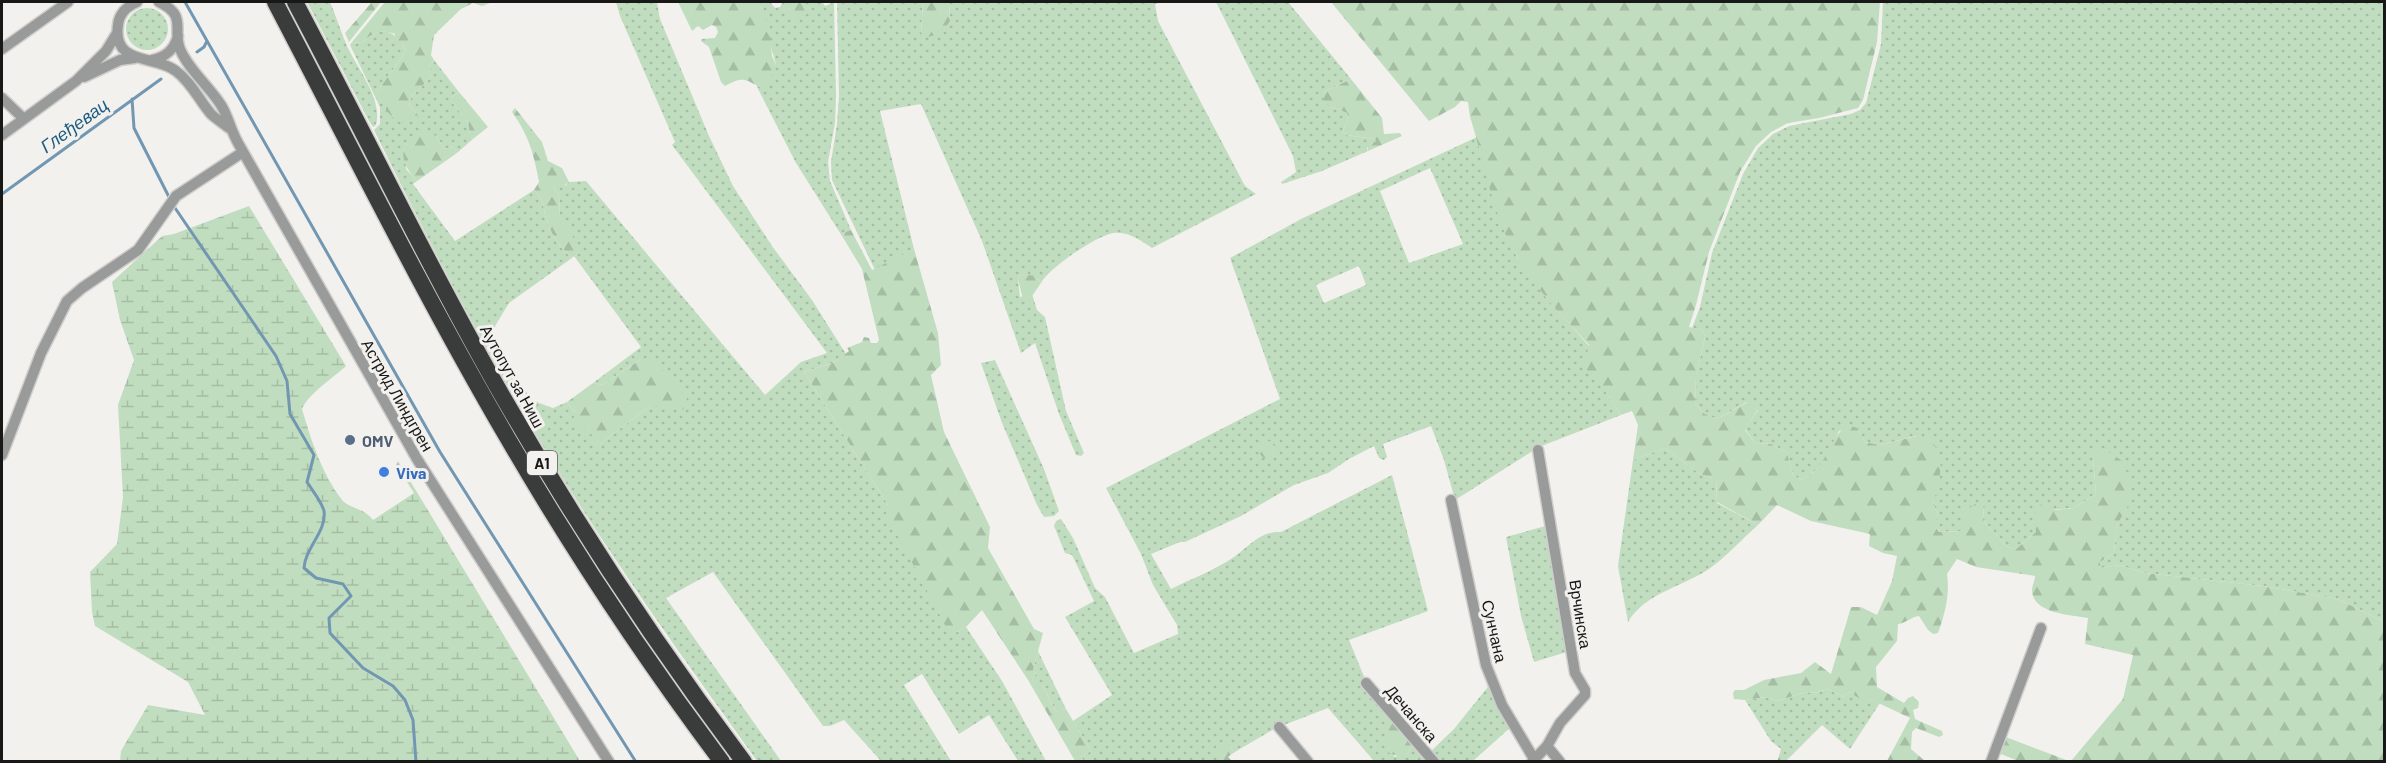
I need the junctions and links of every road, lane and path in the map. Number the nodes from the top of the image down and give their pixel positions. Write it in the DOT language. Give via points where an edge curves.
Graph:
graph roads {
  1 [pos="68,2"];
  2 [pos="137,2"];
  3 [pos="159,2"];
  4 [pos="275,2"];
  5 [pos="295,2"];
  6 [pos="126,5"];
  7 [pos="117,33"];
  8 [pos="178,36"];
  9 [pos="2,49"];
  10 [pos="135,58"];
  11 [pos="152,60"];
  12 [pos="76,81"];
  13 [pos="2,98"];
  14 [pos="2,118"];
  15 [pos="24,118"];
  16 [pos="230,128"];
  17 [pos="5,132"];
  18 [pos="243,152"];
  19 [pos="1538,450"];
  20 [pos="2,455"];
  21 [pos="1451,500"];
  22 [pos="2041,628"];
  23 [pos="1366,683"];
  24 [pos="1279,727"];
  25 [pos="1547,746"];
  26 [pos="1533,760"];
  27 [pos="609,762"];
  28 [pos="722,762"];
  29 [pos="744,762"];
  30 [pos="1308,762"];
  31 [pos="1434,762"];
  32 [pos="1560,762"];
  33 [pos="1991,762"];
  1 -- 9 [label="street"];
  2 -- 6 [label="street"];
  3 -- 8 [label="street, Астрид Линдгрен" via="177,18"];
  4 -- 28 [label="highway, A1" via="422,285 556,520"];
  5 -- 29 [label="highway, Аутопут за Ниш / A1" via="494,381 631,604"];
  6 -- 7 [label="street"];
  7 -- 10 [label="street" via="123,48"];
  7 -- 12 [label="street" via="106,51"];
  8 -- 11 [label="street" via="167,54"];
  8 -- 16 [label="street, Астрид Линдгрен" via="180,50 223,107"];
  10 -- 11 [label="street, Астрид Линдгрен"];
  10 -- 12 [label="street" via="120,60"];
  11 -- 16 [label="street, Астрид Линдгрен" via="175,70 212,116"];
  12 -- 15 [label="street"];
  13 -- 15 [label="street"];
  14 -- 17 [label="street"];
  15 -- 17 [label="street"];
  16 -- 18 [label="street, Астрид Линдгрен"];
  18 -- 20 [label="street" via="176,196 138,250 67,302 41,353"];
  18 -- 27 [label="street, Астрид Линдгрен" via="417,459"];
  19 -- 25 [label="street, Врчинска" via="1575,673 1585,690"];
  21 -- 26 [label="street, Сунчана" via="1486,664 1502,705"];
  22 -- 33 [label="street"];
  23 -- 31 [label="street, Дечанска"];
  24 -- 30 [label="street"];
  25 -- 26 [label="street, Врчинска"];
  25 -- 32 [label="street"];
}
